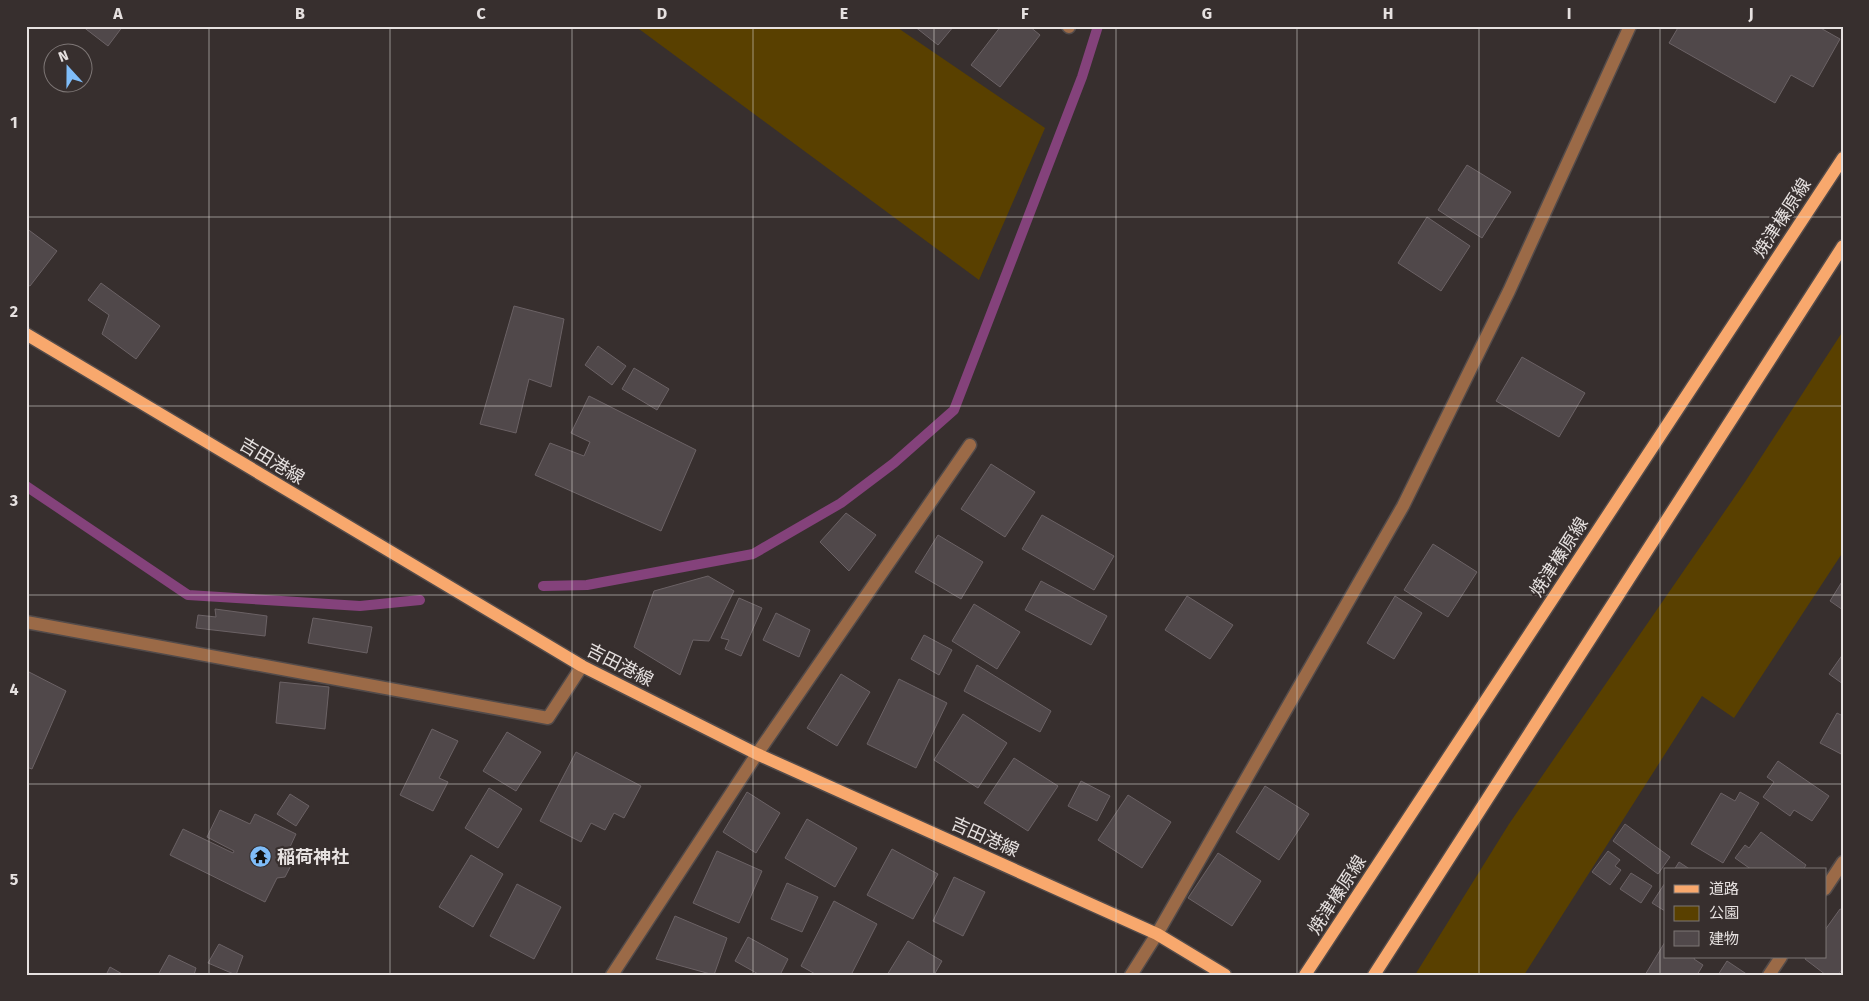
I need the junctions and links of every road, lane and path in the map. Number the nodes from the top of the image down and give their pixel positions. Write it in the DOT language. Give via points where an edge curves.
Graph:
graph roads {
  1 [pos="1630,26"];
  2 [pos="1843,158"];
  3 [pos="1843,246"];
  4 [pos="26,334"];
  5 [pos="970,444"];
  6 [pos="26,622"];
  7 [pos="582,666"];
  8 [pos="757,754"];
  9 [pos="1843,862"];
  10 [pos="1826,888"];
  11 [pos="1157,934"];
  12 [pos="1780,958"];
  13 [pos="612,975"];
  14 [pos="1131,975"];
  15 [pos="1226,975"];
  16 [pos="1305,975"];
  17 [pos="1374,975"];
  18 [pos="1769,975"];
  1 -- 11 [label="street" via="1509,291 1403,506"];
  2 -- 16 [label="main road, 焼津榛原線"];
  3 -- 17 [label="main road"];
  4 -- 7 [label="main road, 吉田港線"];
  5 -- 8 [label="street"];
  6 -- 7 [label="street" via="548,718"];
  7 -- 8 [label="main road, 吉田港線"];
  8 -- 11 [label="main road, 吉田港線"];
  8 -- 13 [label="street"];
  9 -- 10 [label="street"];
  11 -- 14 [label="street"];
  11 -- 15 [label="main road, 吉田港線"];
  12 -- 18 [label="street"];
}
